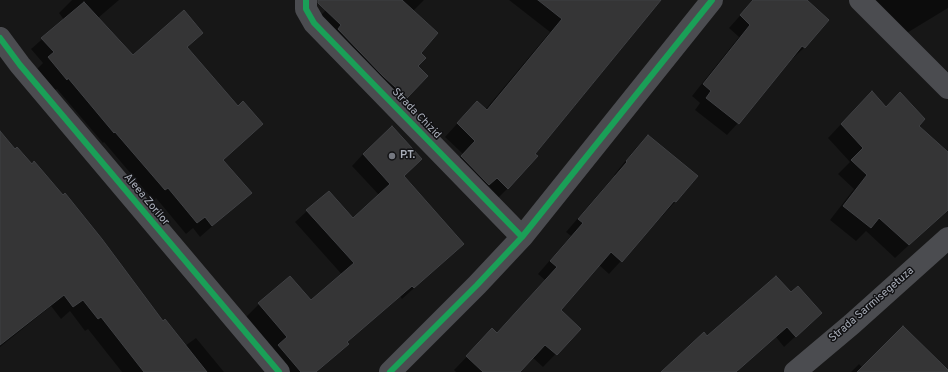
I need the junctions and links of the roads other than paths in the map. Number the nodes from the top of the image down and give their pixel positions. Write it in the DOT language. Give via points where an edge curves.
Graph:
graph roads {
  1 [pos="306,0"];
  2 [pos="712,0"];
  3 [pos="860,0"];
  4 [pos="0,38"];
  5 [pos="948,88"];
  6 [pos="522,237"];
  7 [pos="948,238"];
  8 [pos="279,372"];
  9 [pos="390,372"];
  10 [pos="795,372"];
  1 -- 6 [label="street, Strada Chizid" via="306,9 314,23"];
  2 -- 6 [label="street"];
  3 -- 5 [label="street"];
  4 -- 8 [label="street, Aleea Zorilor"];
  6 -- 9 [label="street"];
  7 -- 10 [label="street, Strada Sarmisegetuza"];
}
